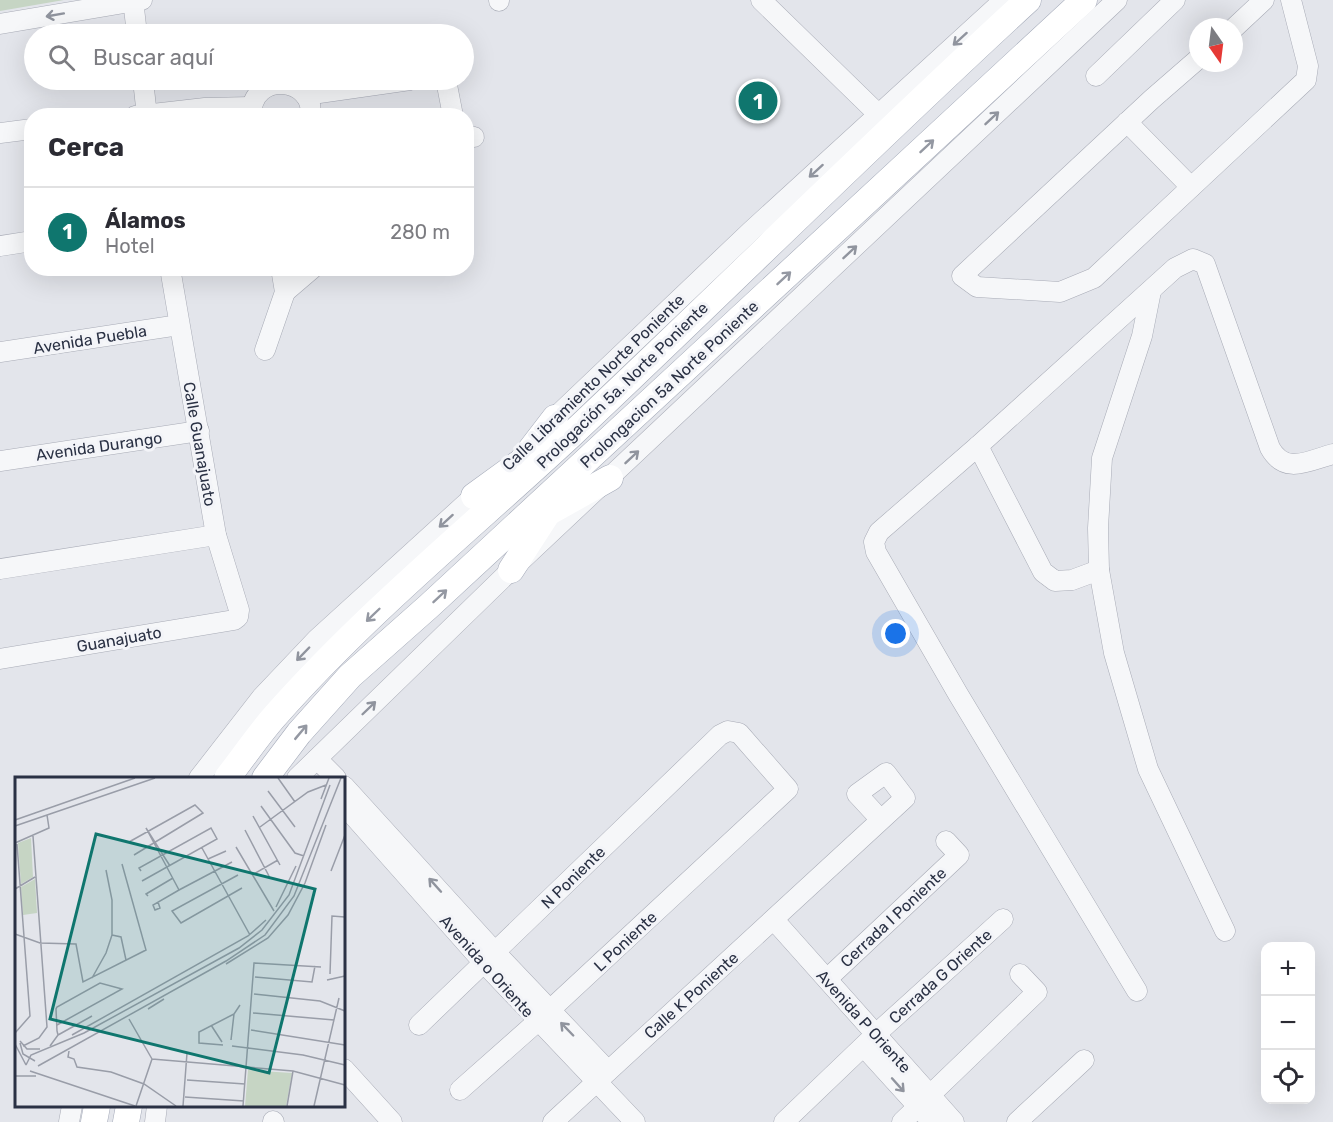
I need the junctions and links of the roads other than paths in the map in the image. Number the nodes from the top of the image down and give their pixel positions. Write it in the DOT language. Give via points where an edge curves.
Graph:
graph roads {
  1 [pos="136,0"];
  2 [pos="761,0"];
  3 [pos="1004,0"];
  4 [pos="1028,0"];
  5 [pos="1084,0"];
  6 [pos="1117,0"];
  7 [pos="1175,0"];
  8 [pos="1264,0"];
  9 [pos="1291,0"];
  10 [pos="1243,20"];
  11 [pos="0,24"];
  12 [pos="137,24"];
  13 [pos="1189,67"];
  14 [pos="1096,76"];
  15 [pos="143,90"];
  16 [pos="262,90"];
  17 [pos="294,90"];
  18 [pos="376,90"];
  19 [pos="448,90"];
  20 [pos="143,108"];
  21 [pos="204,108"];
  22 [pos="222,108"];
  23 [pos="252,108"];
  24 [pos="310,108"];
  25 [pos="314,108"];
  26 [pos="451,108"];
  27 [pos="872,120"];
  28 [pos="1127,122"];
  29 [pos="24,130"];
  30 [pos="0,133"];
  31 [pos="1191,187"];
  32 [pos="24,242"];
  33 [pos="0,246"];
  34 [pos="171,276"];
  35 [pos="282,276"];
  36 [pos="304,276"];
  37 [pos="1151,291"];
  38 [pos="285,292"];
  39 [pos="179,325"];
  40 [pos="265,350"];
  41 [pos="0,352"];
  42 [pos="564,425"];
  43 [pos="199,431"];
  44 [pos="978,446"];
  45 [pos="1333,454"];
  46 [pos="0,461"];
  47 [pos="574,472"];
  48 [pos="610,478"];
  49 [pos="482,503"];
  50 [pos="548,513"];
  51 [pos="216,535"];
  52 [pos="501,540"];
  53 [pos="0,568"];
  54 [pos="511,570"];
  55 [pos="1099,570"];
  56 [pos="238,617"];
  57 [pos="0,659"];
  58 [pos="310,771"];
  59 [pos="200,777"];
  60 [pos="228,777"];
  61 [pos="266,777"];
  62 [pos="332,777"];
  63 [pos="345,787"];
  64 [pos="788,789"];
  65 [pos="345,807"];
  66 [pos="881,820"];
  67 [pos="952,848"];
  68 [pos="1003,919"];
  69 [pos="774,920"];
  70 [pos="1225,931"];
  71 [pos="489,958"];
  72 [pos="1020,974"];
  73 [pos="827,979"];
  74 [pos="1137,991"];
  75 [pos="544,1016"];
  76 [pos="419,1025"];
  77 [pos="870,1040"];
  78 [pos="1084,1060"];
  79 [pos="345,1070"];
  80 [pos="602,1076"];
  81 [pos="460,1090"];
  82 [pos="924,1101"];
  83 [pos="72,1107"];
  84 [pos="97,1107"];
  85 [pos="129,1107"];
  86 [pos="157,1107"];
  87 [pos="381,1118"];
  88 [pos="69,1122"];
  89 [pos="94,1122"];
  90 [pos="126,1122"];
  91 [pos="154,1122"];
  92 [pos="553,1122"];
  93 [pos="635,1122"];
  94 [pos="784,1122"];
  95 [pos="902,1122"];
  96 [pos="932,1122"];
  97 [pos="954,1122"];
  98 [pos="1017,1122"];
  1 -- 11 [label="street, one-way"];
  1 -- 12 [label="street"];
  2 -- 27 [label="street" via="857,94"];
  3 -- 27 [label="street, Calle Libramiento Norte Poniente, one-way"];
  4 -- 42 [label="main road, Prologación 5a. Norte Poniente"];
  47 -- 5 [label="main road, Prolongacion 5a Norte Poniente, one-way"];
  48 -- 6 [label="street, one-way"];
  7 -- 14 [label="street"];
  8 -- 10 [label="street"];
  9 -- 31 [label="street" via="1308,66 1306,80"];
  13 -- 28 [label="street"];
  15 -- 20 [label="street"];
  16 -- 23 [label="street"];
  17 -- 24 [label="street"];
  18 -- 25 [label="street"];
  19 -- 26 [label="street"];
  21 -- 22 [label="street"];
  27 -- 42 [label="street, Calle Libramiento Norte Poniente, one-way" via="751,231"];
  28 -- 31 [label="street"];
  28 -- 31 [label="street" via="962,276 977,286 1060,292 1094,278"];
  29 -- 30 [label="street"];
  32 -- 33 [label="street"];
  34 -- 39 [label="street, Calle Guanajuato"];
  35 -- 38 [label="street"];
  36 -- 38 [label="street"];
  37 -- 44 [label="street"];
  37 -- 45 [label="street" via="1175,268 1193,258 1205,264 1276,459 1286,464 1301,463"];
  37 -- 55 [label="street" via="1142,336 1102,458"];
  38 -- 40 [label="street"];
  39 -- 41 [label="street, Avenida Puebla"];
  39 -- 43 [label="street, Calle Guanajuato"];
  42 -- 49 [label="main road, Prologación 5a. Norte Poniente"];
  42 -- 49 [label="main road"];
  43 -- 46 [label="street, Avenida Durango"];
  43 -- 51 [label="street, Calle Guanajuato"];
  44 -- 55 [label="street" via="1043,572 1055,581 1072,580"];
  44 -- 74 [label="street" via="879,532 874,542 876,552"];
  47 -- 50 [label="main road"];
  47 -- 52 [label="main road, Prolongacion 5a Norte Poniente"];
  48 -- 50 [label="main road"];
  48 -- 54 [label="street"];
  49 -- 59 [label="street, one-way" via="317,639 262,697"];
  49 -- 60 [label="main road, Prologación 5a. Norte Poniente, one-way" via="328,658 273,718"];
  50 -- 52 [label="main road"];
  50 -- 54 [label="main road"];
  51 -- 53 [label="street"];
  51 -- 56 [label="street, Calle Guanajuato" via="240,610"];
  61 -- 52 [label="main road, Prolongacion 5a Norte Poniente, one-way" via="350,676"];
  58 -- 54 [label="street, one-way"];
  55 -- 70 [label="street" via="1114,653 1148,769"];
  56 -- 57 [label="street, Guanajuato"];
  58 -- 62 [label="street"];
  71 -- 63 [label="street, Avenida o Oriente, one-way"];
  64 -- 71 [label="street, N Poniente" via="739,734 728,731 720,735"];
  64 -- 75 [label="street, L Poniente"];
  65 -- 71 [label="street, Avenida o Oriente"];
  66 -- 69 [label="street, Calle K Poniente"];
  67 -- 73 [label="street, Cerrada I Poniente"];
  68 -- 77 [label="street, Cerrada G Oriente"];
  69 -- 73 [label="street, Avenida P Oriente"];
  69 -- 80 [label="street, Calle K Poniente"];
  71 -- 75 [label="street, Avenida o Oriente"];
  71 -- 76 [label="street, N Poniente"];
  72 -- 82 [label="street" via="1037,992"];
  73 -- 77 [label="street, Avenida P Oriente"];
  75 -- 80 [label="street, Avenida o Oriente"];
  75 -- 81 [label="street, L Poniente"];
  77 -- 82 [label="street, Avenida P Oriente"];
  77 -- 94 [label="street, Cerrada G Oriente"];
  78 -- 98 [label="street"];
  79 -- 87 [label="street"];
  80 -- 92 [label="street, Calle K Poniente"];
  80 -- 93 [label="street, Avenida o Oriente"];
  82 -- 95 [label="street"];
  82 -- 96 [label="street, Avenida P Oriente"];
  82 -- 97 [label="street, Avenida P Oriente"];
  83 -- 88 [label="street"];
  84 -- 89 [label="main road"];
  85 -- 90 [label="main road"];
  86 -- 91 [label="street"];
}
